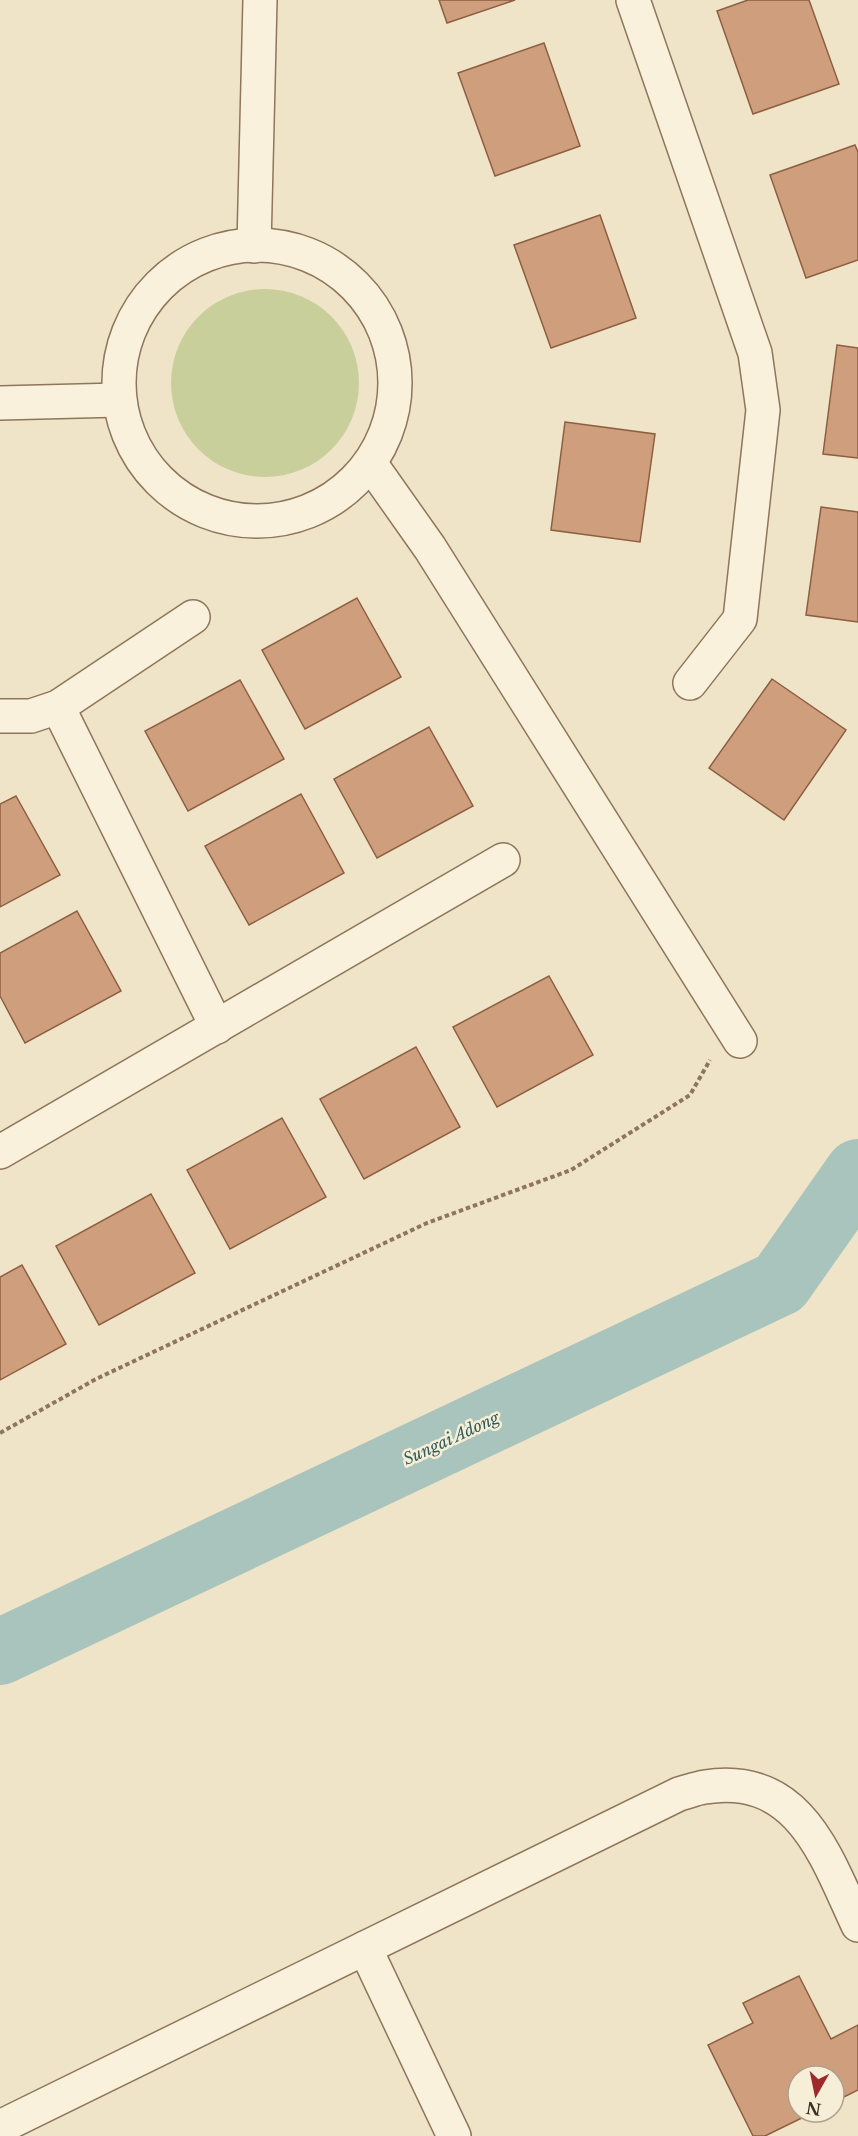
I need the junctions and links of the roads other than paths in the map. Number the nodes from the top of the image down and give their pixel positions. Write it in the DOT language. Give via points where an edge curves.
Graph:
graph roads {
  1 [pos="260,0"];
  2 [pos="633,0"];
  3 [pos="254,246"];
  4 [pos="119,400"];
  5 [pos="0,403"];
  6 [pos="370,463"];
  7 [pos="193,618"];
  8 [pos="690,683"];
  9 [pos="58,707"];
  10 [pos="0,716"];
  11 [pos="503,860"];
  12 [pos="217,1027"];
  13 [pos="735,1033"];
  14 [pos="0,1152"];
  15 [pos="858,1925"];
  16 [pos="365,1948"];
  17 [pos="0,2127"];
  18 [pos="454,2136"];
  1 -- 3 [label="street"];
  2 -- 8 [label="street" via="755,352 763,410 741,619"];
  3 -- 4 [label="street" via="204,255 161,284 144,303 122,349"];
  3 -- 6 [label="street" via="308,255 333,269 354,285 385,331 393,358 392,413"];
  4 -- 5 [label="street"];
  4 -- 6 [label="street" via="133,446 157,479 182,499 227,518 274,520 318,507 338,495"];
  6 -- 13 [label="street" via="430,548"];
  7 -- 9 [label="street"];
  9 -- 10 [label="street" via="31,716"];
  9 -- 12 [label="street"];
  11 -- 12 [label="street"];
  12 -- 14 [label="street"];
  15 -- 16 [label="street" via="820,1843 804,1821 784,1803 759,1791 705,1787 679,1794"];
  16 -- 17 [label="street"];
  16 -- 18 [label="street"];
}
